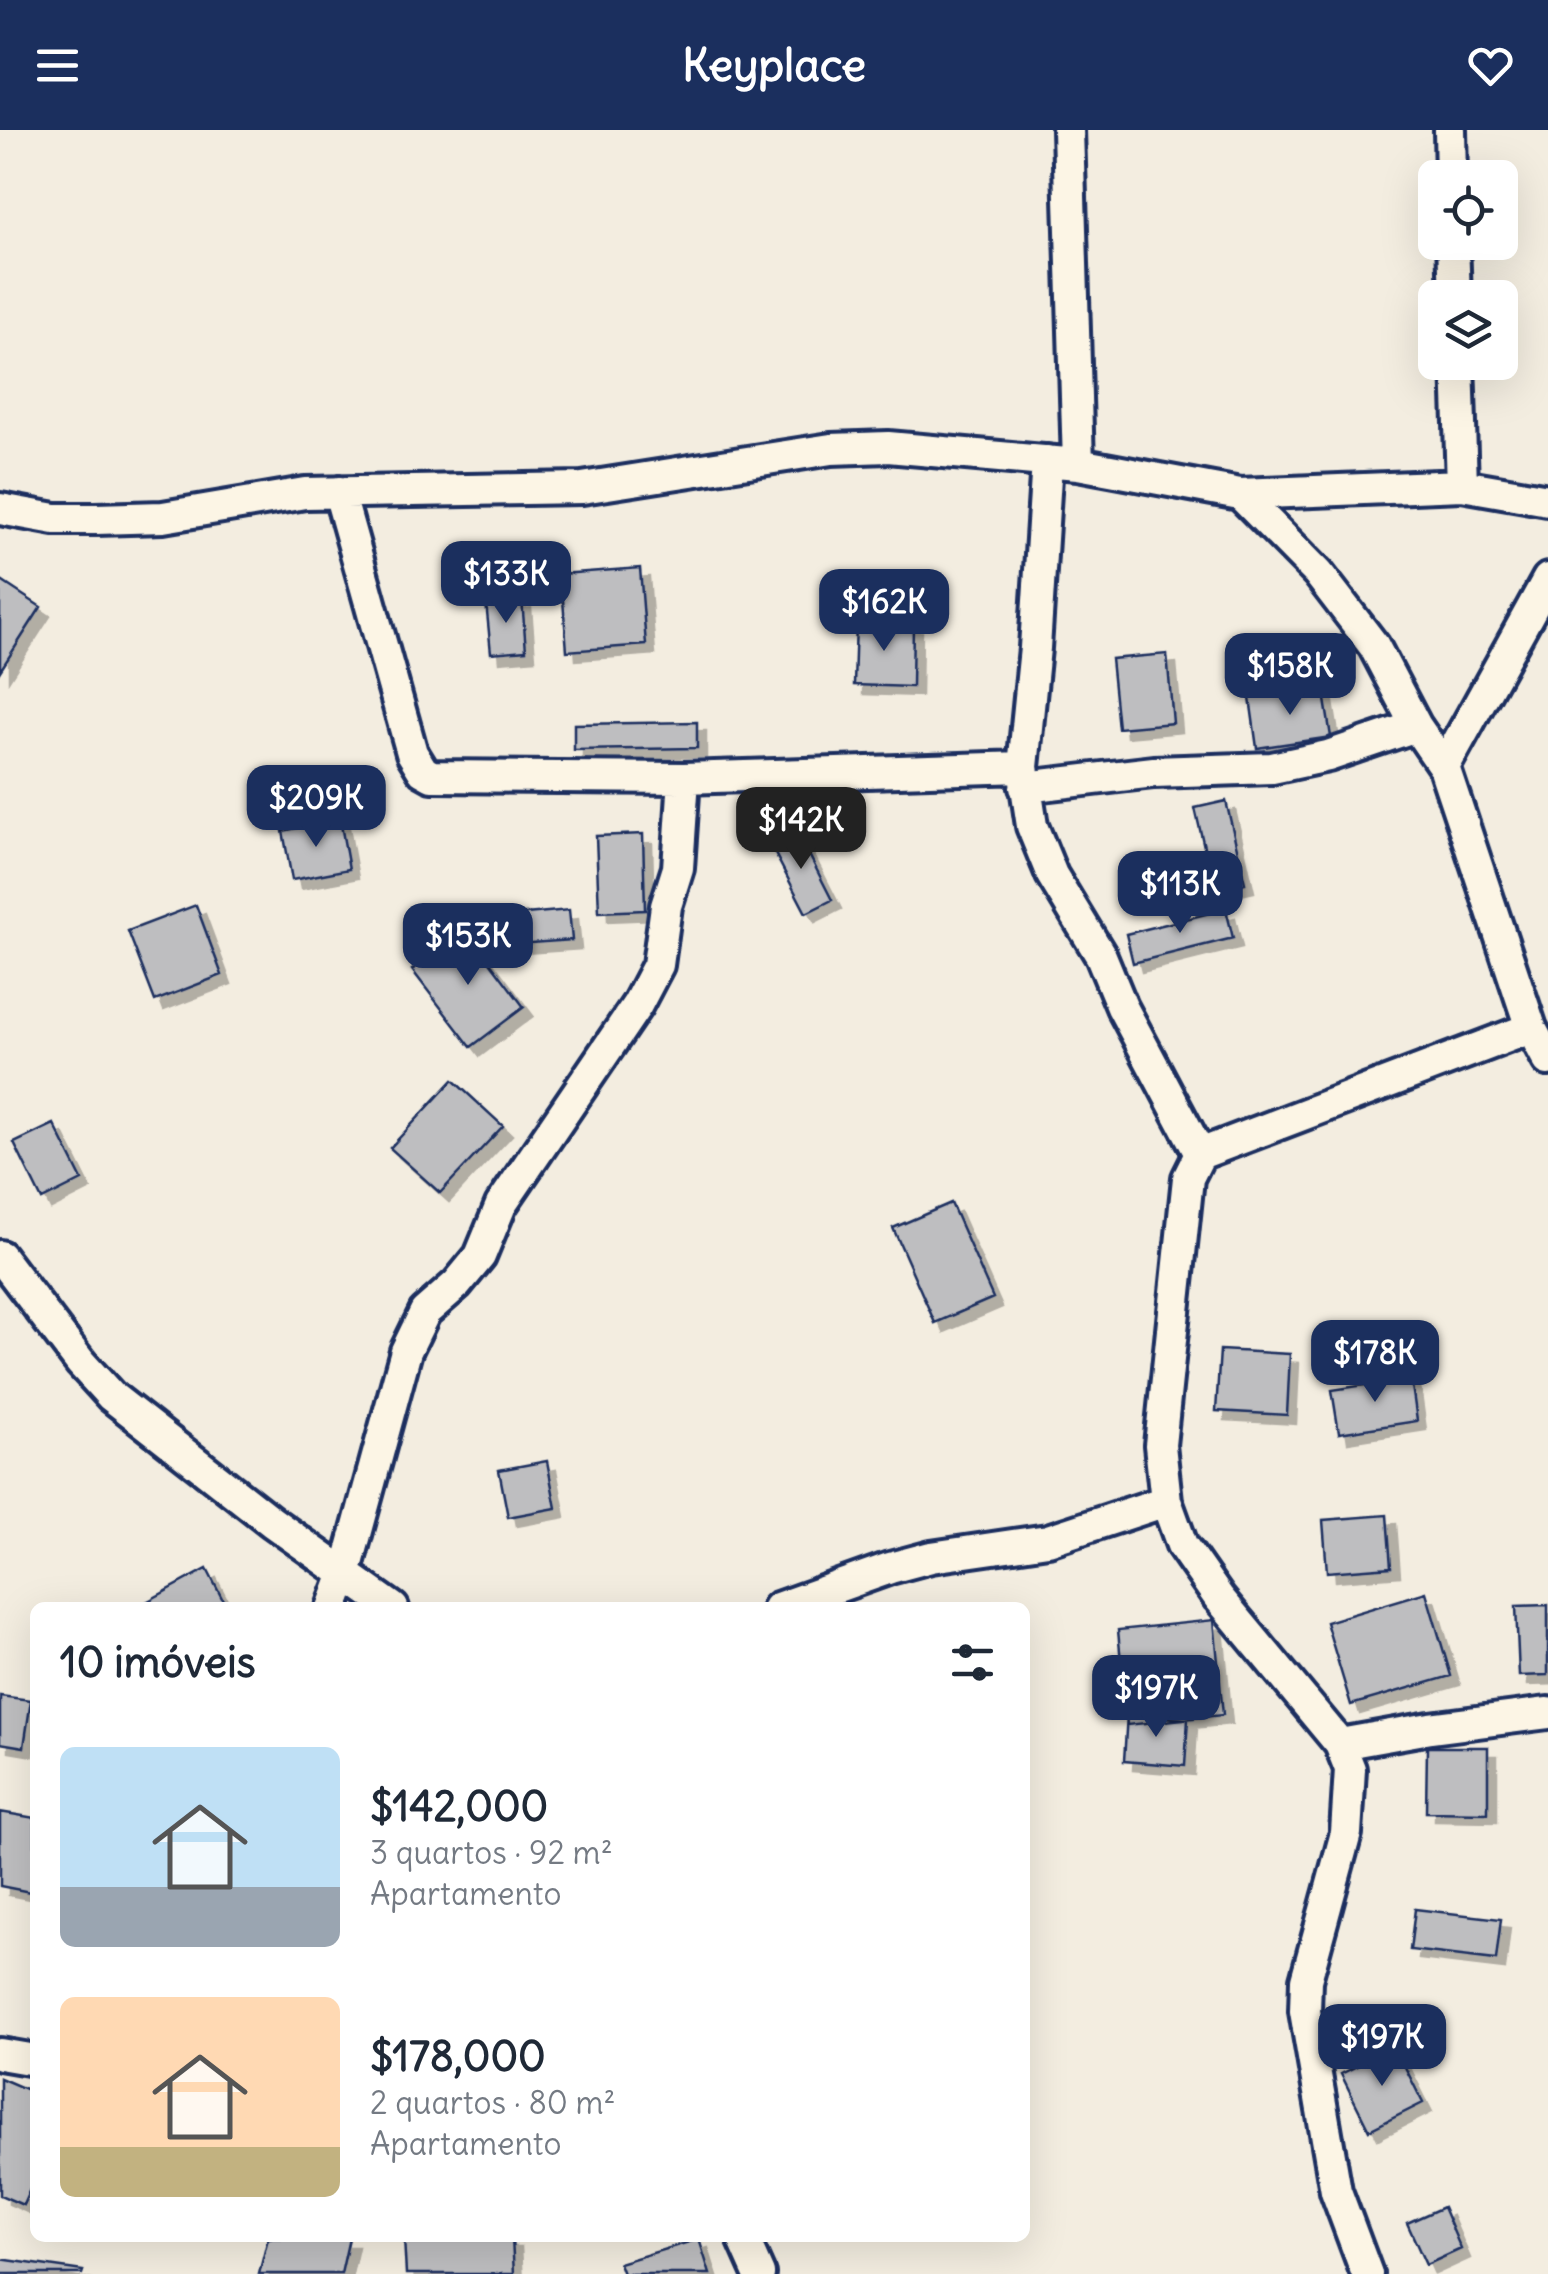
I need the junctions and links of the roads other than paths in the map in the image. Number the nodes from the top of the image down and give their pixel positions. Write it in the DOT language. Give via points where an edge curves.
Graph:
graph roads {
  1 [pos="1068,130"];
  2 [pos="1450,130"];
  3 [pos="1451,160"];
  4 [pos="1459,380"];
  5 [pos="1047,461"];
  6 [pos="1078,464"];
  7 [pos="1462,485"];
  8 [pos="339,492"];
  9 [pos="1240,494"];
  10 [pos="1548,500"];
  11 [pos="0,509"];
  12 [pos="1548,578"];
  13 [pos="1416,726"];
  14 [pos="1444,767"];
  15 [pos="1024,777"];
  16 [pos="684,778"];
  17 [pos="1531,1028"];
  18 [pos="1548,1060"];
  19 [pos="1200,1154"];
  20 [pos="0,1256"];
  21 [pos="1166,1501"];
  22 [pos="346,1572"];
  23 [pos="334,1602"];
  24 [pos="385,1602"];
  25 [pos="795,1602"];
  26 [pos="1548,1713"];
  27 [pos="1340,1744"];
  28 [pos="0,2054"];
  29 [pos="30,2059"];
  30 [pos="745,2242"];
  31 [pos="759,2274"];
  32 [pos="1366,2274"];
  1 -- 6 [label="street"];
  2 -- 3 [label="street"];
  4 -- 7 [label="street"];
  5 -- 6 [label="street"];
  5 -- 8 [label="street" via="888,447 831,449 582,488"];
  5 -- 15 [label="street"];
  6 -- 9 [label="street"];
  7 -- 9 [label="street"];
  7 -- 10 [label="street"];
  8 -- 11 [label="street" via="162,517 55,518"];
  8 -- 16 [label="street" via="412,753 423,771 440,778"];
  9 -- 13 [label="street" via="1318,574 1374,646"];
  12 -- 14 [label="street"];
  13 -- 14 [label="street"];
  13 -- 15 [label="street" via="1272,768"];
  14 -- 17 [label="street"];
  15 -- 16 [label="street"];
  15 -- 19 [label="street" via="1032,826 1052,875 1101,956"];
  16 -- 22 [label="street" via="678,868 658,964 502,1205 480,1256 425,1312 406,1351"];
  17 -- 18 [label="street"];
  17 -- 19 [label="street"];
  19 -- 21 [label="street" via="1188,1178 1162,1428"];
  20 -- 22 [label="street" via="110,1396"];
  21 -- 25 [label="street" via="1048,1540 890,1568"];
  21 -- 27 [label="street" via="1182,1545 1219,1598"];
  22 -- 23 [label="street"];
  22 -- 24 [label="street"];
  26 -- 27 [label="street"];
  27 -- 32 [label="street" via="1350,1769 1346,1833 1306,1980 1305,2011 1336,2190"];
  28 -- 29 [label="street"];
  30 -- 31 [label="street"];
}
